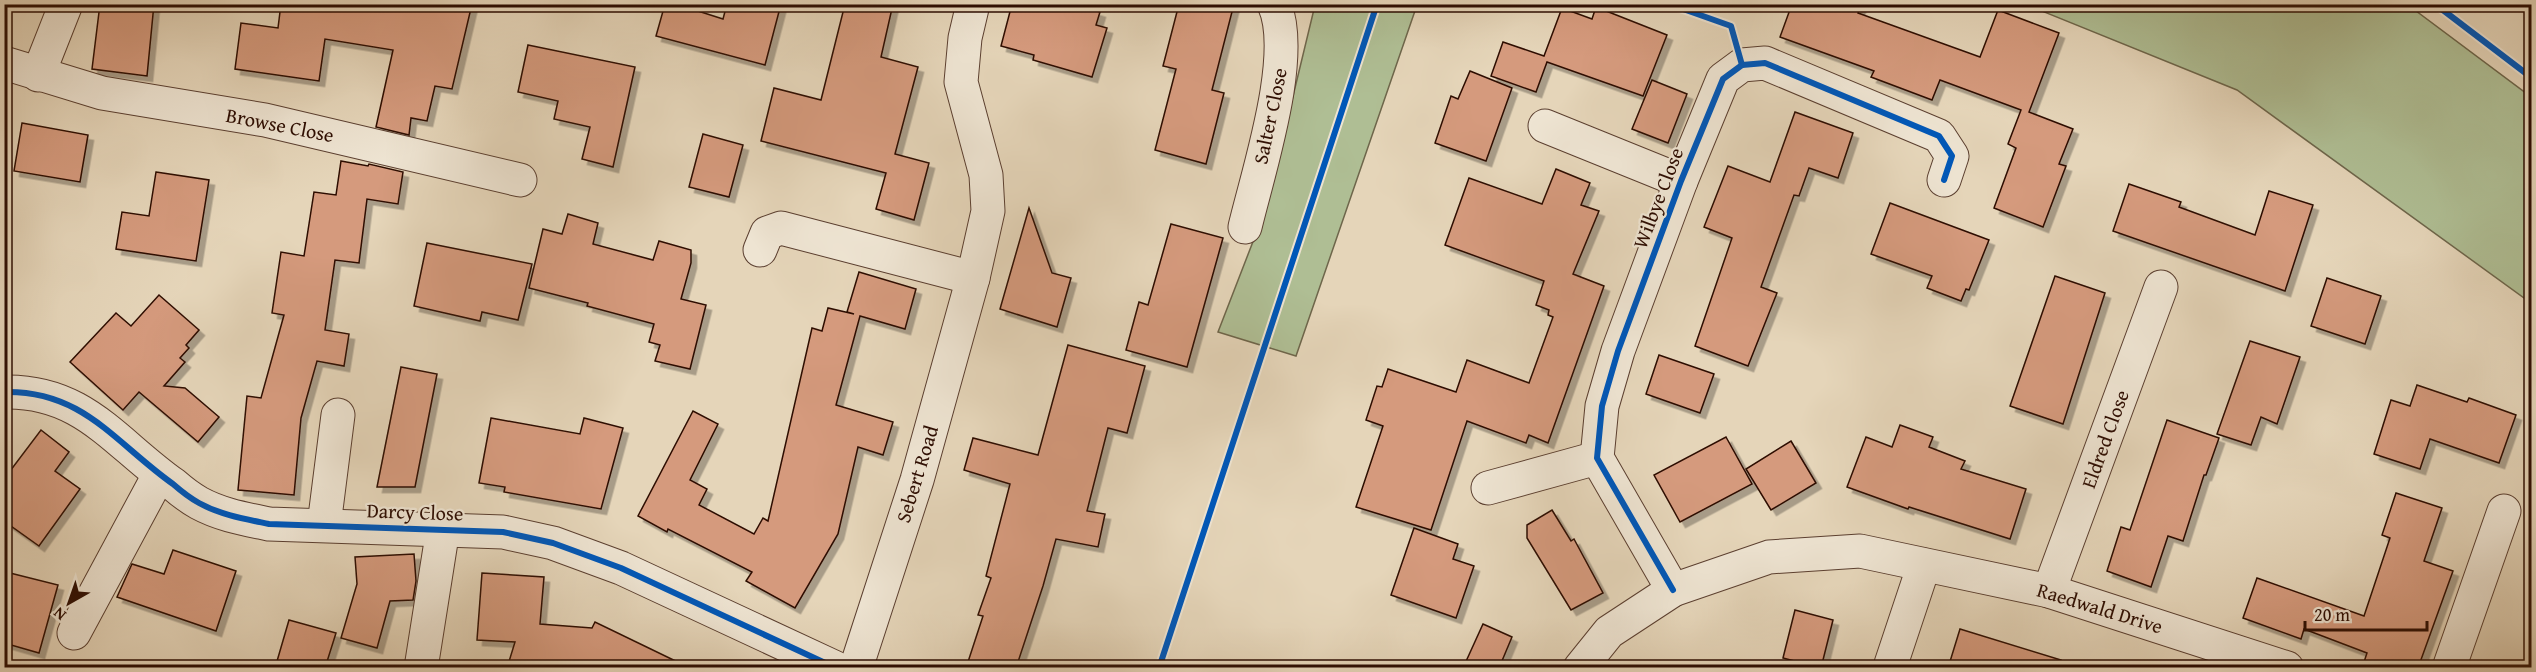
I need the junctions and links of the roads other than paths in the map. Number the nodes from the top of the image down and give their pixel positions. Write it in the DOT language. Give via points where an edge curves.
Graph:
graph roads {
  1 [pos="66,4"];
  2 [pos="973,4"];
  3 [pos="1274,4"];
  4 [pos="4,63"];
  5 [pos="38,75"];
  6 [pos="1545,126"];
  7 [pos="520,180"];
  8 [pos="1944,180"];
  9 [pos="1681,181"];
  10 [pos="1245,227"];
  11 [pos="760,250"];
  12 [pos="973,278"];
  13 [pos="2161,287"];
  14 [pos="4,392"];
  15 [pos="338,415"];
  16 [pos="1597,458"];
  17 [pos="159,475"];
  18 [pos="1488,488"];
  19 [pos="2504,511"];
  20 [pos="324,525"];
  21 [pos="443,529"];
  22 [pos="1924,565"];
  23 [pos="1673,590"];
  24 [pos="2049,591"];
  25 [pos="74,633"];
  26 [pos="2276,666"];
  27 [pos="421,668"];
  28 [pos="836,668"];
  29 [pos="856,668"];
  30 [pos="1580,668"];
  31 [pos="1892,668"];
  32 [pos="2449,668"];
  1 -- 5 [label="street"];
  2 -- 12 [label="street, Sebert Road" via="964,38 961,82 986,175 987,211"];
  3 -- 10 [label="street, Salter Close" via="1283,55"];
  4 -- 5 [label="street, Browse Close"];
  5 -- 7 [label="street, Browse Close" via="102,93 349,138"];
  6 -- 9 [label="street, Wilbye Close"];
  8 -- 9 [label="street, Wilbye Close" via="1952,156 1939,136 1765,63 1742,65 1723,79"];
  9 -- 16 [label="street, Wilbye Close" via="1618,351 1602,406"];
  11 -- 12 [label="street" via="767,233 781,228"];
  12 -- 29 [label="street, Sebert Road" via="917,480"];
  13 -- 24 [label="street, Eldred Close"];
  14 -- 17 [label="street, Darcy Close" via="28,391 65,402 92,418"];
  15 -- 20 [label="street"];
  16 -- 18 [label="street"];
  16 -- 23 [label="street"];
  17 -- 20 [label="street, Darcy Close" via="198,503 232,516 269,524"];
  17 -- 25 [label="street"];
  19 -- 32 [label="street"];
  20 -- 21 [label="street, Darcy Close"];
  21 -- 27 [label="street, Darcy Close"];
  21 -- 28 [label="street, Darcy Close" via="503,532 553,543 621,568"];
  22 -- 23 [label="street, Raedwald Drive" via="1860,551 1769,557"];
  22 -- 24 [label="street, Raedwald Drive"];
  22 -- 31 [label="street"];
  23 -- 30 [label="street, Raedwald Drive" via="1609,632"];
  24 -- 26 [label="street, Raedwald Drive"];
}
